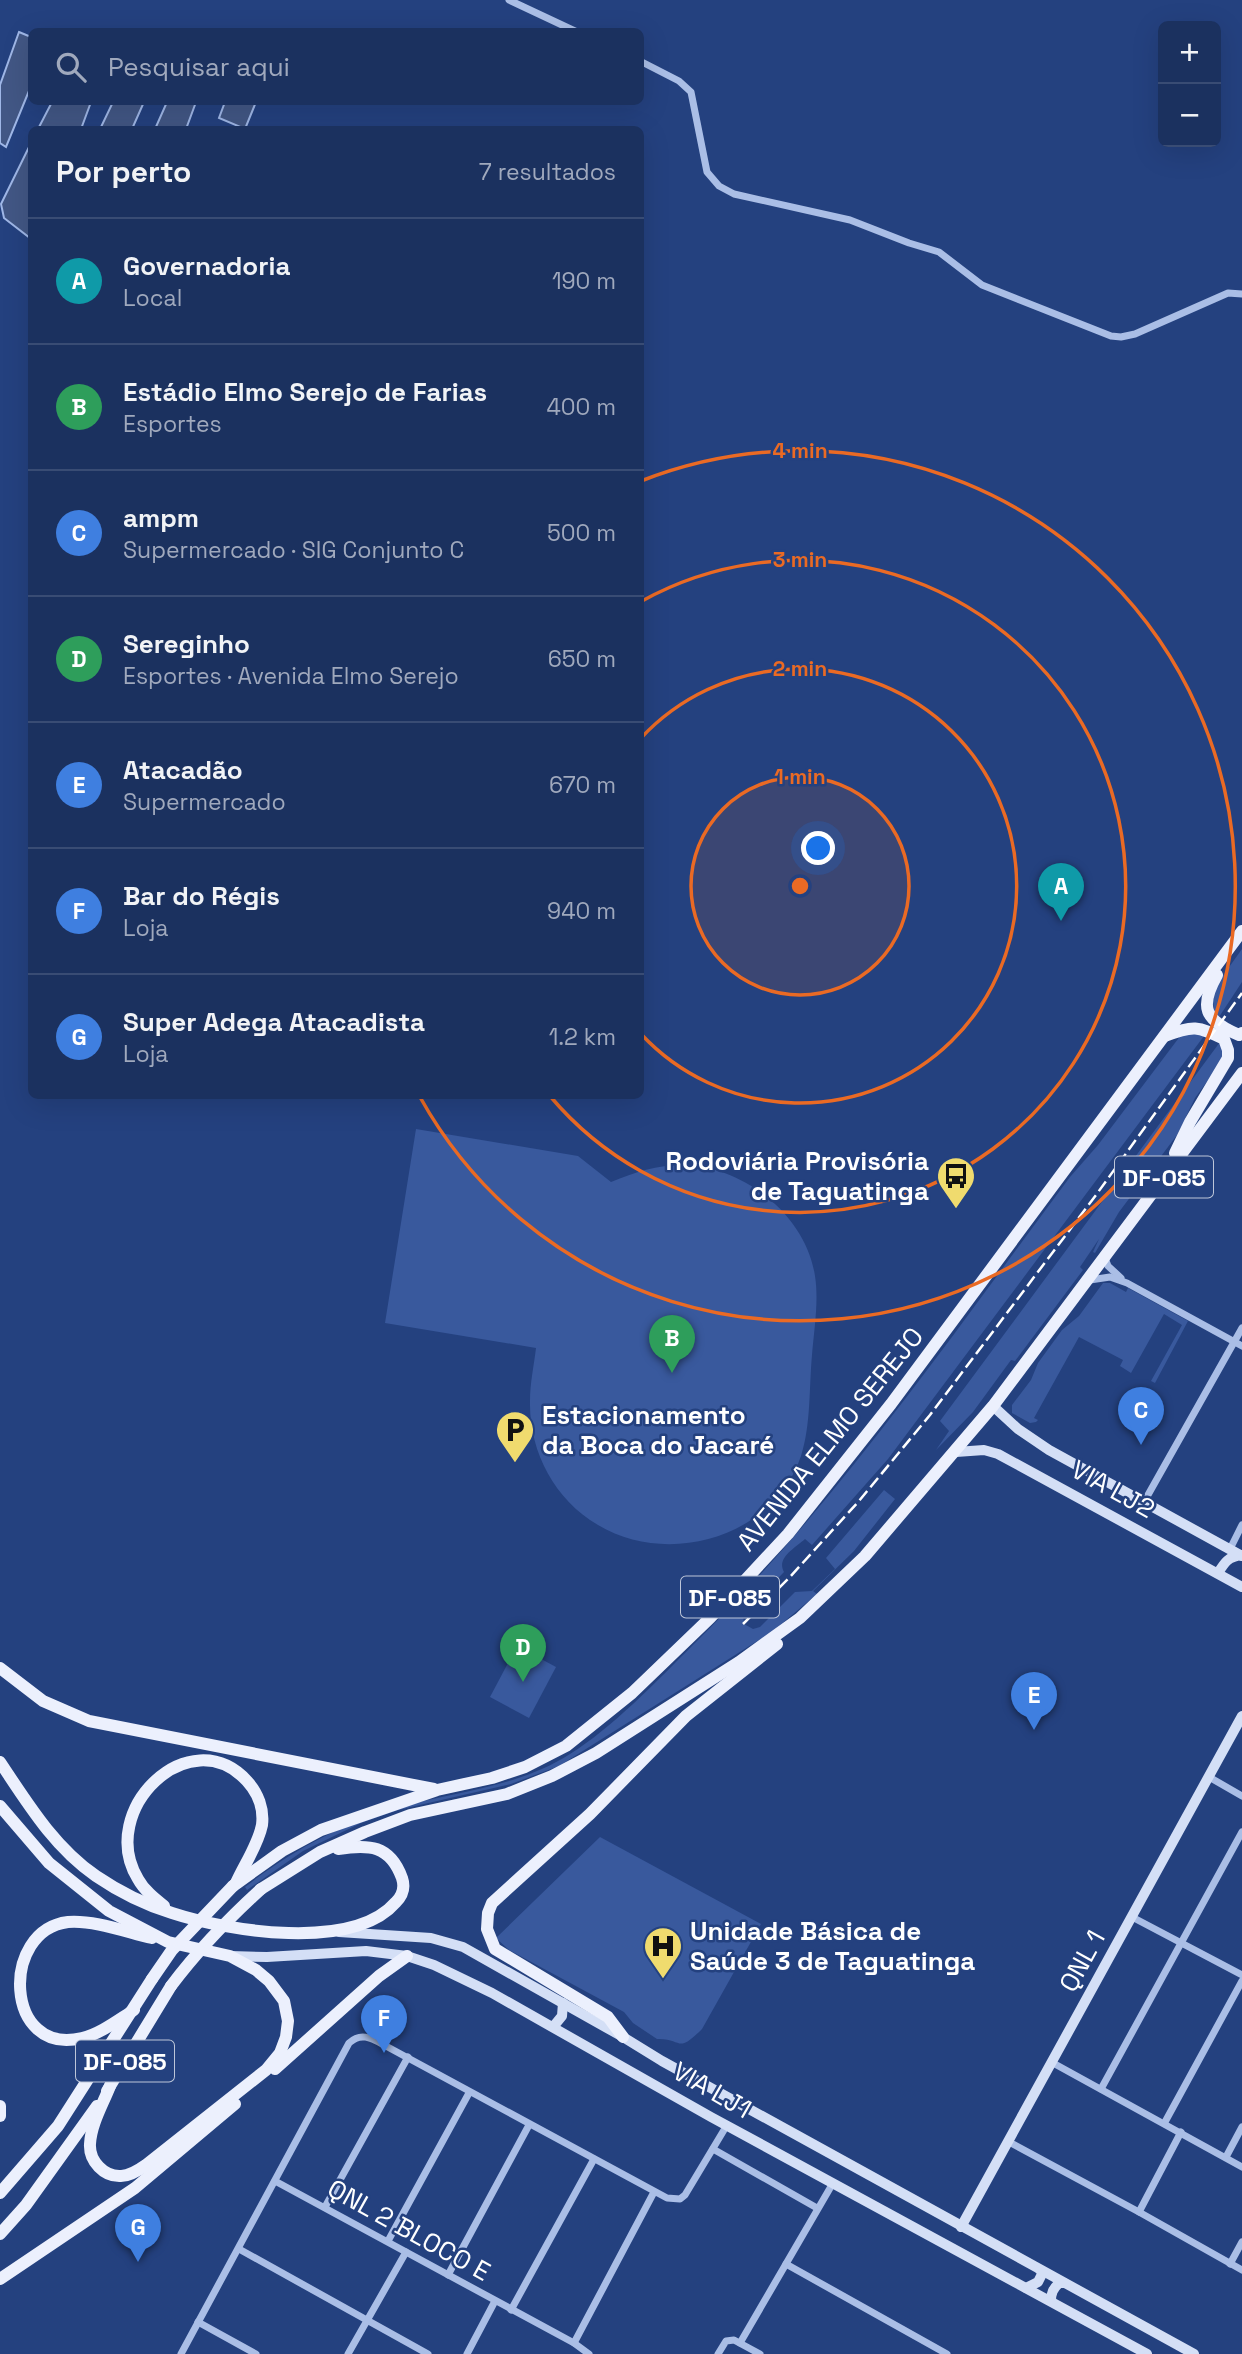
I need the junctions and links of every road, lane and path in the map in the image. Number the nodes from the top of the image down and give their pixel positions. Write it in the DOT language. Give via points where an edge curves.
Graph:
graph roads {
  1 [pos="509,0"];
  2 [pos="568,28"];
  3 [pos="644,63"];
  4 [pos="1242,294"];
  5 [pos="1242,931"];
  6 [pos="1242,1033"];
  7 [pos="1163,1037"];
  8 [pos="1242,1073"];
  9 [pos="1163,1179"];
  10 [pos="1104,1257"];
  11 [pos="1086,1282"];
  12 [pos="1127,1283"];
  13 [pos="1242,1328"];
  14 [pos="1238,1344"];
  15 [pos="993,1406"];
  16 [pos="956,1452"];
  17 [pos="1144,1502"];
  18 [pos="1242,1525"];
  19 [pos="1230,1549"];
  20 [pos="1242,1556"];
  21 [pos="1218,1573"];
  22 [pos="1242,1587"];
  23 [pos="800,1618"];
  24 [pos="0,1668"];
  25 [pos="1242,1716"];
  26 [pos="0,1762"];
  27 [pos="1209,1777"];
  28 [pos="437,1790"];
  29 [pos="1242,1796"];
  30 [pos="0,1806"];
  31 [pos="1242,1832"];
  32 [pos="320,1852"];
  33 [pos="234,1885"];
  34 [pos="172,1913"];
  35 [pos="1132,1917"];
  36 [pos="337,1932"];
  37 [pos="168,1942"];
  38 [pos="1182,1943"];
  39 [pos="230,1956"];
  40 [pos="407,1956"];
  41 [pos="1242,1975"];
  42 [pos="1242,1980"];
  43 [pos="562,2003"];
  44 [pos="134,2010"];
  45 [pos="553,2027"];
  46 [pos="622,2050"];
  47 [pos="408,2057"];
  48 [pos="1053,2063"];
  49 [pos="110,2086"];
  50 [pos="1101,2089"];
  51 [pos="469,2093"];
  52 [pos="0,2106"];
  53 [pos="0,2116"];
  54 [pos="1165,2122"];
  55 [pos="529,2125"];
  56 [pos="727,2125"];
  57 [pos="1242,2127"];
  58 [pos="1181,2132"];
  59 [pos="1009,2142"];
  60 [pos="713,2149"];
  61 [pos="1226,2157"];
  62 [pos="594,2159"];
  63 [pos="1242,2166"];
  64 [pos="275,2180"];
  65 [pos="833,2183"];
  66 [pos="654,2192"];
  67 [pos="0,2193"];
  68 [pos="325,2207"];
  69 [pos="817,2208"];
  70 [pos="1139,2212"];
  71 [pos="961,2227"];
  72 [pos="0,2234"];
  73 [pos="388,2241"];
  74 [pos="1242,2242"];
  75 [pos="239,2249"];
  76 [pos="406,2252"];
  77 [pos="786,2264"];
  78 [pos="1230,2264"];
  79 [pos="1040,2270"];
  80 [pos="1242,2270"];
  81 [pos="448,2275"];
  82 [pos="0,2279"];
  83 [pos="1064,2283"];
  84 [pos="1026,2288"];
  85 [pos="495,2301"];
  86 [pos="1051,2301"];
  87 [pos="511,2310"];
  88 [pos="367,2321"];
  89 [pos="198,2322"];
  90 [pos="574,2343"];
  91 [pos="740,2343"];
  92 [pos="250,2353"];
  93 [pos="181,2354"];
  94 [pos="348,2354"];
  95 [pos="428,2354"];
  96 [pos="467,2354"];
  97 [pos="589,2354"];
  98 [pos="718,2354"];
  99 [pos="760,2354"];
  100 [pos="947,2354"];
  101 [pos="1147,2354"];
  102 [pos="1194,2354"];
  1 -- 2 [label="street"];
  3 -- 4 [label="street" via="691,92 707,172 734,194 850,220 939,251 982,285 1111,336 1135,334 1228,293"];
  5 -- 6 [label="main road" via="1206,1000 1208,1012 1222,1027"];
  5 -- 7 [label="main road, AVENIDA ELMO SEREJO / DF-085"];
  7 -- 9 [label="main road" via="1198,1027 1224,1040 1228,1058 1189,1122"];
  7 -- 28 [label="main road, AVENIDA ELMO SEREJO / DF-085" via="891,1404 788,1534 710,1618 632,1693 566,1746 514,1770"];
  8 -- 9 [label="main road, DF-085"];
  9 -- 10 [label="main road, DF-085"];
  10 -- 11 [label="main road, DF-085"];
  10 -- 12 [label="street"];
  11 -- 12 [label="street" via="1110,1277"];
  11 -- 15 [label="main road, DF-085"];
  12 -- 14 [label="street"];
  13 -- 14 [label="street"];
  14 -- 17 [label="street"];
  15 -- 16 [label="main road, DF-085"];
  15 -- 17 [label="main road, VIA LJ2" via="1049,1450"];
  16 -- 21 [label="main road, VIA LJ2" via="998,1454"];
  16 -- 23 [label="main road, DF-085" via="865,1556"];
  17 -- 19 [label="main road, VIA LJ2"];
  18 -- 19 [label="street"];
  19 -- 20 [label="main road, VIA LJ2"];
  20 -- 21 [label="main road" via="1225,1561"];
  21 -- 22 [label="main road, VIA LJ2"];
  23 -- 32 [label="main road, DF-085" via="596,1754 552,1776 507,1794 410,1815"];
  23 -- 46 [label="main road" via="778,1643 686,1716 590,1814 492,1903 487,1929 495,1950 608,2017"];
  24 -- 28 [label="main road" via="43,1701 89,1721"];
  25 -- 27 [label="main road, QNL 1"];
  26 -- 34 [label="main road" via="66,1852 96,1876"];
  27 -- 29 [label="street"];
  27 -- 35 [label="main road, QNL 1"];
  28 -- 33 [label="main road, AVENIDA ELMO SEREJO / DF-085" via="321,1830"];
  30 -- 37 [label="main road" via="49,1863 109,1910"];
  31 -- 38 [label="street"];
  32 -- 36 [label="main road" via="367,1847 386,1853 396,1862 404,1885 391,1908"];
  32 -- 49 [label="main road, DF-085, bridge" via="261,1889 222,1924 171,1986"];
  33 -- 34 [label="main road" via="260,1833 262,1808 254,1789 236,1769 211,1760 187,1763 160,1775 136,1803 126,1834 138,1880"];
  33 -- 44 [label="main road, AVENIDA ELMO SEREJO / DF-085, bridge" via="189,1931"];
  34 -- 36 [label="main road" via="273,1933"];
  35 -- 38 [label="street"];
  35 -- 48 [label="main road, QNL 1"];
  36 -- 43 [label="main road, VIA LJ1" via="431,1938 463,1947"];
  37 -- 39 [label="main road"];
  37 -- 44 [label="main road" via="68,1922 48,1927 18,1953 12,1969 15,2002 35,2029 48,2038 83,2038"];
  38 -- 41 [label="street"];
  38 -- 50 [label="street"];
  39 -- 40 [label="main road, VIA LJ1" via="366,1951"];
  39 -- 49 [label="main road" via="256,1970 284,2001 286,2037 266,2070 146,2165 120,2177 102,2171 91,2155 93,2128"];
  40 -- 45 [label="main road, VIA LJ1" via="446,1970"];
  40 -- 82 [label="main road" via="135,2188"];
  42 -- 54 [label="street"];
  43 -- 45 [label="main road" via="562,2016"];
  43 -- 46 [label="main road, VIA LJ1"];
  44 -- 67 [label="main road, AVENIDA ELMO SEREJO / DF-085" via="58,2126"];
  45 -- 46 [label="main road, VIA LJ1"];
  46 -- 56 [label="main road, VIA LJ1"];
  46 -- 71 [label="main road, VIA LJ1" via="636,2047"];
  47 -- 51 [label="street"];
  47 -- 64 [label="street" via="367,2036 349,2043"];
  47 -- 68 [label="street"];
  48 -- 50 [label="street"];
  48 -- 59 [label="main road, QNL 1"];
  49 -- 72 [label="main road, DF-085" via="26,2205"];
  50 -- 54 [label="street"];
  51 -- 55 [label="street"];
  51 -- 73 [label="street"];
  52 -- 53 [label="main road"];
  54 -- 58 [label="street"];
  55 -- 62 [label="street"];
  55 -- 81 [label="street"];
  56 -- 60 [label="street"];
  56 -- 65 [label="main road, VIA LJ1"];
  57 -- 61 [label="street"];
  58 -- 61 [label="street"];
  58 -- 70 [label="street"];
  59 -- 70 [label="street"];
  59 -- 71 [label="main road, QNL 1"];
  60 -- 66 [label="street" via="685,2195 675,2200"];
  60 -- 69 [label="street"];
  61 -- 63 [label="street"];
  62 -- 66 [label="street"];
  62 -- 87 [label="street"];
  64 -- 68 [label="street, QNL 2 BLOCO E"];
  64 -- 75 [label="street"];
  65 -- 69 [label="street"];
  65 -- 84 [label="main road, VIA LJ1"];
  66 -- 90 [label="street"];
  68 -- 73 [label="street, QNL 2 BLOCO E"];
  69 -- 77 [label="street"];
  70 -- 78 [label="street"];
  71 -- 79 [label="main road, VIA LJ1"];
  73 -- 76 [label="street, QNL 2 BLOCO E"];
  74 -- 78 [label="street"];
  75 -- 88 [label="street"];
  75 -- 89 [label="street"];
  76 -- 81 [label="street, QNL 2 BLOCO E"];
  76 -- 88 [label="street"];
  77 -- 91 [label="street"];
  77 -- 100 [label="street"];
  78 -- 80 [label="street"];
  79 -- 83 [label="main road, VIA LJ1"];
  79 -- 84 [label="main road" via="1038,2282"];
  81 -- 85 [label="street, QNL 2 BLOCO E"];
  83 -- 86 [label="main road" via="1054,2288"];
  83 -- 102 [label="main road, VIA LJ1"];
  84 -- 86 [label="main road, VIA LJ1"];
  85 -- 87 [label="street, QNL 2 BLOCO E"];
  85 -- 96 [label="street"];
  86 -- 101 [label="main road, VIA LJ1"];
  87 -- 90 [label="street, QNL 2 BLOCO E"];
  88 -- 94 [label="street"];
  88 -- 95 [label="street"];
  89 -- 92 [label="street"];
  89 -- 93 [label="street"];
  90 -- 97 [label="street, QNL 2 BLOCO E"];
  91 -- 98 [label="street" via="730,2340"];
  91 -- 99 [label="street"];
}
